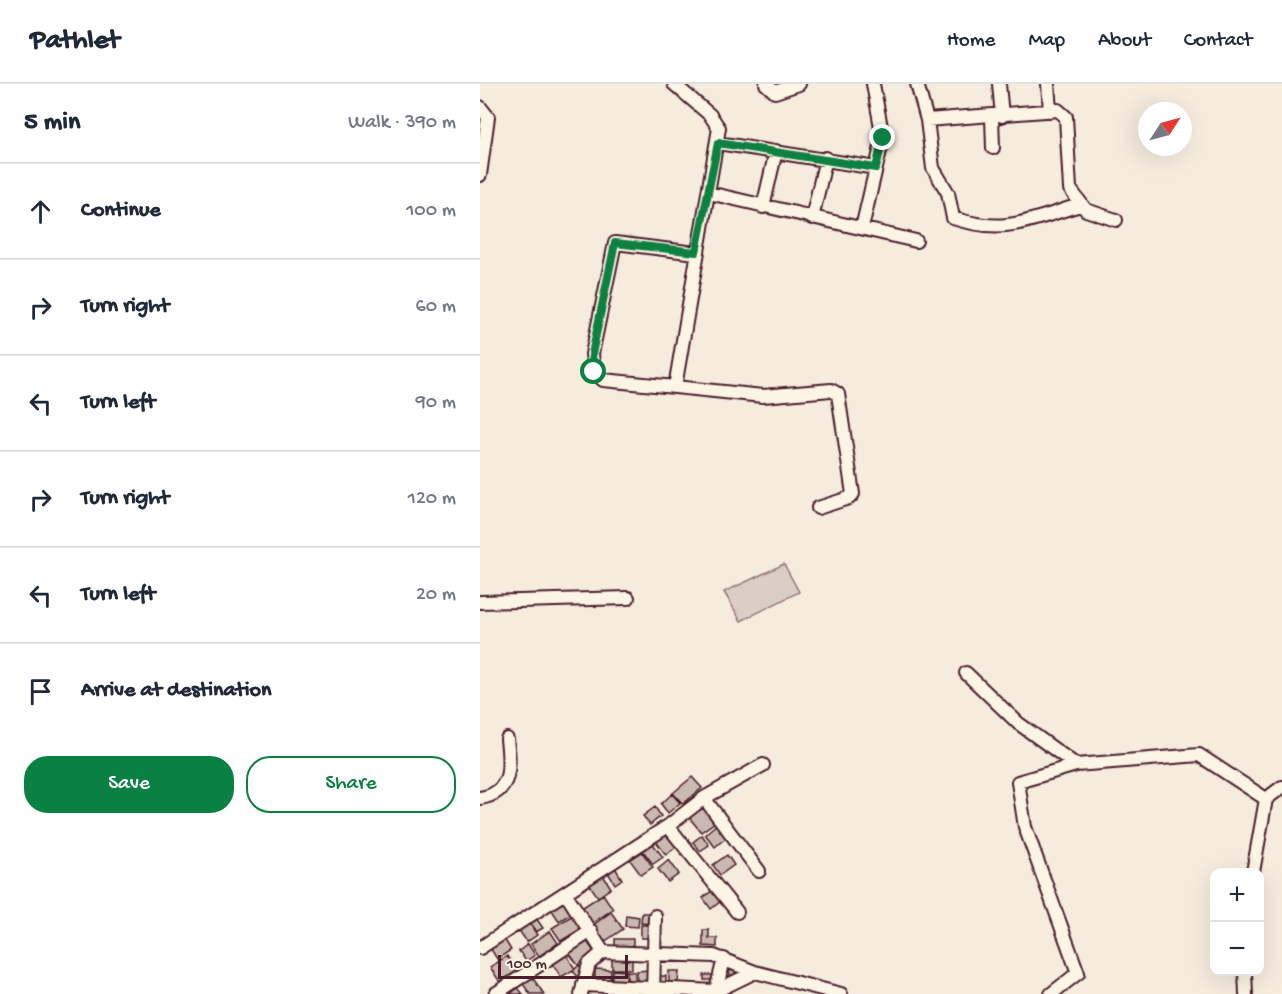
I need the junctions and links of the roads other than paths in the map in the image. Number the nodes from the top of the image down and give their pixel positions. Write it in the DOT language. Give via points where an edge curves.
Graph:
graph roads {
  1 [pos="674,84"];
  2 [pos="766,84"];
  3 [pos="799,84"];
  4 [pos="873,84"];
  5 [pos="917,84"];
  6 [pos="999,84"];
  7 [pos="1048,84"];
  8 [pos="480,107"];
  9 [pos="1050,111"];
  10 [pos="997,116"];
  11 [pos="927,120"];
  12 [pos="718,143"];
  13 [pos="993,148"];
  14 [pos="776,151"];
  15 [pos="826,158"];
  16 [pos="876,168"];
  17 [pos="480,175"];
  18 [pos="709,193"];
  19 [pos="1080,205"];
  20 [pos="763,207"];
  21 [pos="812,218"];
  22 [pos="1116,220"];
  23 [pos="862,228"];
  24 [pos="916,241"];
  25 [pos="696,252"];
  26 [pos="675,387"];
  27 [pos="818,508"];
  28 [pos="628,597"];
  29 [pos="480,602"];
  30 [pos="966,673"];
  31 [pos="507,739"];
  32 [pos="763,765"];
  33 [pos="1076,765"];
  34 [pos="1282,787"];
  35 [pos="480,798"];
  36 [pos="704,798"];
  37 [pos="1266,799"];
  38 [pos="668,826"];
  39 [pos="1254,868"];
  40 [pos="759,871"];
  41 [pos="566,894"];
  42 [pos="737,912"];
  43 [pos="656,916"];
  44 [pos="591,932"];
  45 [pos="480,948"];
  46 [pos="603,952"];
  47 [pos="654,956"];
  48 [pos="724,959"];
  49 [pos="755,972"];
  50 [pos="1245,976"];
  51 [pos="582,989"];
  52 [pos="653,991"];
  53 [pos="686,991"];
  54 [pos="715,992"];
  55 [pos="495,994"];
  56 [pos="841,994"];
  57 [pos="1052,994"];
  58 [pos="1246,994"];
  1 -- 12 [label="street" via="710,115 719,128"];
  2 -- 3 [label="street" via="775,92"];
  4 -- 16 [label="street" via="882,128"];
  5 -- 11 [label="street"];
  6 -- 10 [label="street"];
  7 -- 9 [label="street"];
  8 -- 17 [label="street" via="488,117"];
  9 -- 10 [label="street"];
  9 -- 19 [label="street" via="1059,110 1066,117 1069,184"];
  10 -- 11 [label="street"];
  10 -- 13 [label="street"];
  11 -- 19 [label="street" via="933,168 948,193 953,218 983,227 1012,225"];
  12 -- 14 [label="street"];
  12 -- 18 [label="street"];
  14 -- 15 [label="street"];
  14 -- 20 [label="street"];
  15 -- 16 [label="street"];
  15 -- 21 [label="street"];
  16 -- 23 [label="street"];
  18 -- 20 [label="street"];
  18 -- 25 [label="street"];
  19 -- 22 [label="street" via="1091,213"];
  20 -- 21 [label="street"];
  21 -- 23 [label="street"];
  23 -- 24 [label="street"];
  25 -- 26 [label="street"];
  25 -- 26 [label="street" via="615,243 592,354 594,372 603,380"];
  26 -- 27 [label="street" via="752,395 814,390 838,394 853,494"];
  28 -- 29 [label="street"];
  30 -- 33 [label="street" via="1018,723"];
  31 -- 35 [label="street" via="508,778 502,789"];
  32 -- 36 [label="street"];
  33 -- 37 [label="street" via="1199,755"];
  33 -- 57 [label="street" via="1018,782 1025,827 1078,973"];
  34 -- 37 [label="street"];
  36 -- 38 [label="street"];
  36 -- 40 [label="street"];
  37 -- 39 [label="street"];
  38 -- 41 [label="street"];
  38 -- 42 [label="street"];
  41 -- 44 [label="street"];
  41 -- 45 [label="street"];
  43 -- 47 [label="street"];
  44 -- 46 [label="street"];
  44 -- 55 [label="street"];
  46 -- 47 [label="street"];
  46 -- 51 [label="street" via="589,964"];
  47 -- 48 [label="street"];
  47 -- 52 [label="street"];
  48 -- 49 [label="street"];
  48 -- 54 [label="street"];
  49 -- 54 [label="street"];
  49 -- 56 [label="street"];
  50 -- 58 [label="street"];
  51 -- 52 [label="street"];
  52 -- 53 [label="street"];
  53 -- 54 [label="street"];
}
